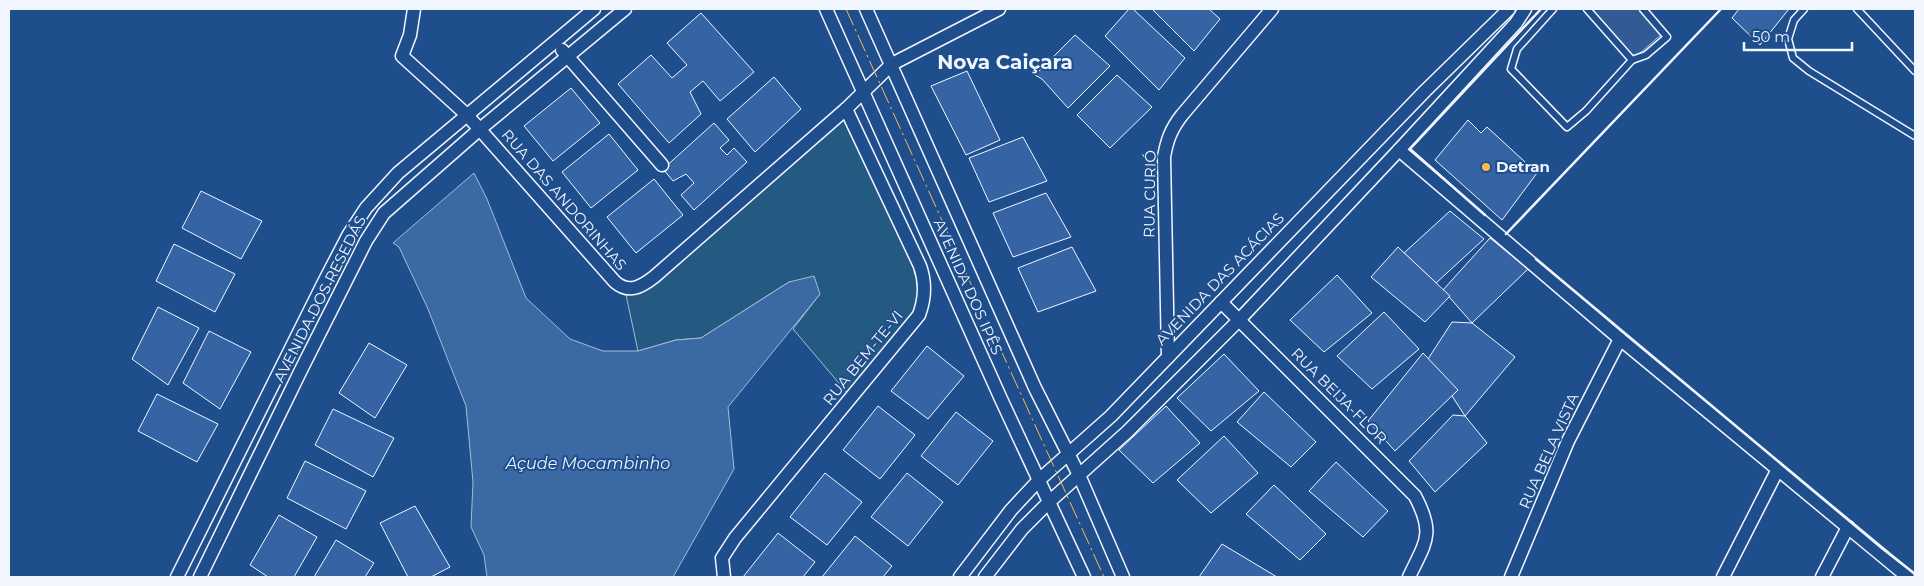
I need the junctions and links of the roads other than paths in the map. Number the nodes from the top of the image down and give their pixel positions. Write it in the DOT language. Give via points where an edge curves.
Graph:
graph roads {
  1 [pos="414,9"];
  2 [pos="594,9"];
  3 [pos="625,9"];
  4 [pos="826,9"];
  5 [pos="866,9"];
  6 [pos="999,9"];
  7 [pos="1272,9"];
  8 [pos="1509,9"];
  9 [pos="1525,9"];
  10 [pos="1553,9"];
  11 [pos="1587,9"];
  12 [pos="1643,9"];
  13 [pos="1804,9"];
  14 [pos="1857,9"];
  15 [pos="554,42"];
  16 [pos="568,56"];
  17 [pos="1632,60"];
  18 [pos="892,64"];
  19 [pos="1915,71"];
  20 [pos="863,91"];
  21 [pos="846,109"];
  22 [pos="467,114"];
  23 [pos="480,129"];
  24 [pos="1915,136"];
  25 [pos="1399,150"];
  26 [pos="662,165"];
  27 [pos="1221,302"];
  28 [pos="1239,320"];
  29 [pos="1620,339"];
  30 [pos="1168,357"];
  31 [pos="1068,455"];
  32 [pos="1777,471"];
  33 [pos="1078,475"];
  34 [pos="1039,480"];
  35 [pos="1048,502"];
  36 [pos="1848,528"];
  37 [pos="177,577"];
  38 [pos="200,577"];
  39 [pos="724,577"];
  40 [pos="960,577"];
  41 [pos="985,577"];
  42 [pos="1084,577"];
  43 [pos="1123,577"];
  44 [pos="1408,577"];
  45 [pos="1512,577"];
  46 [pos="1723,577"];
  47 [pos="1822,577"];
  48 [pos="1908,577"];
  1 -- 22 [label="street, RUA DAS ANDORINHAS" via="410,35 402,56"];
  2 -- 15 [label="street, AVENIDA DOS RESEDÁS"];
  3 -- 16 [label="street, AVENIDA DOS RESEDÁS"];
  4 -- 20 [label="street, AVENIDA DOS IPÊS"];
  5 -- 18 [label="street, AVENIDA DOS IPÊS"];
  6 -- 18 [label="street, RUA DAS ANDORINHAS"];
  7 -- 30 [label="street, RUA CURIÓ" via="1182,115 1168,139 1164,157"];
  8 -- 27 [label="street, AVENIDA DAS ACÁCIAS"];
  9 -- 25 [label="street" via="1516,23"];
  10 -- 17 [label="lane" via="1517,49 1511,70 1567,127"];
  11 -- 17 [label="lane"];
  12 -- 17 [label="lane" via="1667,37 1646,55"];
  13 -- 24 [label="lane" via="1794,20 1788,39 1793,58"];
  14 -- 19 [label="lane"];
  15 -- 16 [label="street"];
  15 -- 22 [label="street, AVENIDA DOS RESEDÁS"];
  16 -- 23 [label="street, AVENIDA DOS RESEDÁS"];
  16 -- 26 [label="street"];
  18 -- 20 [label="street, RUA DAS ANDORINHAS"];
  18 -- 31 [label="street, AVENIDA DOS IPÊS" via="1035,388"];
  20 -- 21 [label="street, RUA DAS ANDORINHAS"];
  20 -- 34 [label="street, AVENIDA DOS IPÊS"];
  21 -- 23 [label="street, RUA DAS ANDORINHAS" via="654,277 633,289 614,282"];
  21 -- 39 [label="street, RUA BEM-TE-VI" via="920,266 925,284 923,305 919,316 735,538 722,558"];
  22 -- 23 [label="street, RUA DAS ANDORINHAS"];
  22 -- 37 [label="street, AVENIDA DOS RESEDÁS" via="398,173 366,208 349,234"];
  23 -- 38 [label="street, AVENIDA DOS RESEDÁS" via="394,203 377,222"];
  25 -- 28 [label="street"];
  25 -- 29 [label="street"];
  27 -- 28 [label="street, RUA BEIJA-FLOR"];
  27 -- 30 [label="street, AVENIDA DAS ACÁCIAS"];
  28 -- 33 [label="street"];
  28 -- 44 [label="street, RUA BEIJA-FLOR" via="1415,496 1426,519 1427,534"];
  29 -- 32 [label="street"];
  29 -- 45 [label="street, RUA BELA VISTA" via="1568,441"];
  30 -- 31 [label="street, AVENIDA DAS ACÁCIAS"];
  31 -- 33 [label="street, AVENIDA DOS IPÊS"];
  31 -- 34 [label="street, AVENIDA DAS ACÁCIAS"];
  32 -- 36 [label="street"];
  32 -- 46 [label="street"];
  33 -- 35 [label="street"];
  33 -- 43 [label="street, AVENIDA DOS IPÊS"];
  34 -- 35 [label="street, AVENIDA DOS IPÊS"];
  34 -- 40 [label="street, AVENIDA DAS ACÁCIAS" via="1011,510"];
  35 -- 41 [label="street" via="1022,529"];
  35 -- 42 [label="street, AVENIDA DOS IPÊS"];
  36 -- 47 [label="street"];
  36 -- 48 [label="street"];
}
